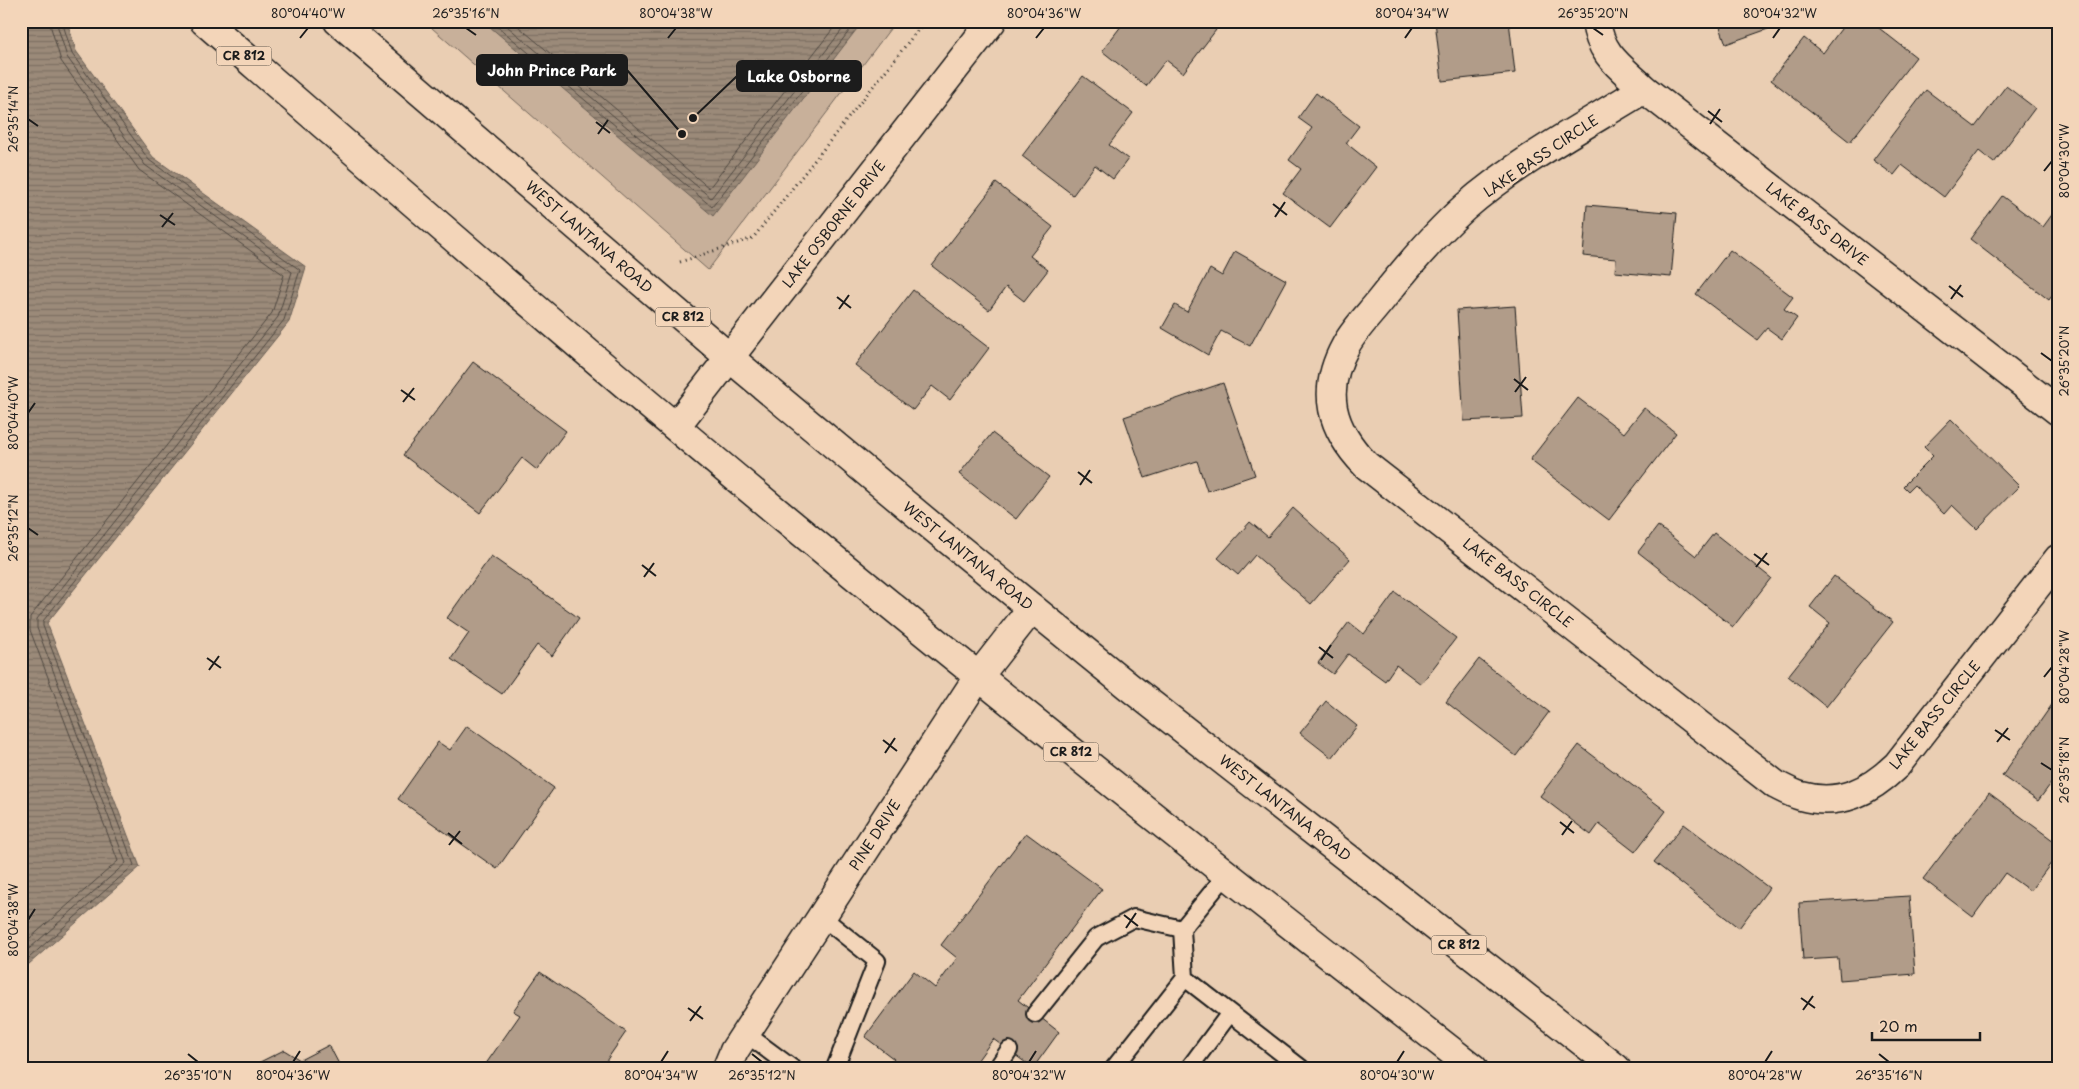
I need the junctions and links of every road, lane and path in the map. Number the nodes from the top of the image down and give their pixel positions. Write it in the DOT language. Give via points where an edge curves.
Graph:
graph roads {
  1 [pos="204,21"];
  2 [pos="338,21"];
  3 [pos="924,21"];
  4 [pos="992,21"];
  5 [pos="1596,21"];
  6 [pos="1644,89"];
  7 [pos="680,262"];
  8 [pos="730,358"];
  9 [pos="2058,411"];
  10 [pos="676,426"];
  11 [pos="2058,559"];
  12 [pos="1032,608"];
  13 [pos="978,677"];
  14 [pos="1226,875"];
  15 [pos="822,917"];
  16 [pos="1182,929"];
  17 [pos="1185,978"];
  18 [pos="1230,1013"];
  19 [pos="1035,1014"];
  20 [pos="746,1033"];
  21 [pos="1008,1050"];
  22 [pos="727,1068"];
  23 [pos="792,1068"];
  24 [pos="835,1068"];
  25 [pos="997,1068"];
  26 [pos="1114,1068"];
  27 [pos="1189,1068"];
  28 [pos="1300,1068"];
  29 [pos="1473,1068"];
  30 [pos="1616,1068"];
  1 -- 10 [label="main road, CR 812"];
  2 -- 8 [label="main road, WEST LANTANA ROAD / CR 812"];
  3 -- 7 [label="path" via="753,238"];
  4 -- 8 [label="main road, LAKE OSBORNE DRIVE"];
  5 -- 6 [label="main road, LAKE BASS DRIVE" via="1598,35 1609,58"];
  6 -- 9 [label="main road, LAKE BASS DRIVE"];
  6 -- 11 [label="main road, LAKE BASS CIRCLE" via="1516,169 1465,208 1414,258 1346,344 1335,369 1331,396 1336,423 1349,447 1374,471 1776,785 1801,796 1828,800 1855,795 1880,782 1897,765"];
  8 -- 10 [label="main road, LAKE OSBORNE DRIVE"];
  8 -- 12 [label="main road, WEST LANTANA ROAD / CR 812"];
  10 -- 13 [label="main road, CR 812"];
  12 -- 13 [label="main road, PINE DRIVE"];
  12 -- 30 [label="main road, WEST LANTANA ROAD / CR 812"];
  13 -- 14 [label="main road, CR 812"];
  13 -- 15 [label="main road, PINE DRIVE"];
  14 -- 16 [label="lane"];
  14 -- 29 [label="main road, CR 812"];
  15 -- 20 [label="main road, PINE DRIVE"];
  15 -- 24 [label="lane" via="878,961"];
  16 -- 17 [label="lane"];
  16 -- 19 [label="lane" via="1134,918 1096,938"];
  17 -- 18 [label="lane"];
  17 -- 26 [label="lane"];
  18 -- 27 [label="lane"];
  18 -- 28 [label="lane"];
  20 -- 22 [label="main road, PINE DRIVE"];
  20 -- 23 [label="lane"];
  21 -- 25 [label="lane"];
}
